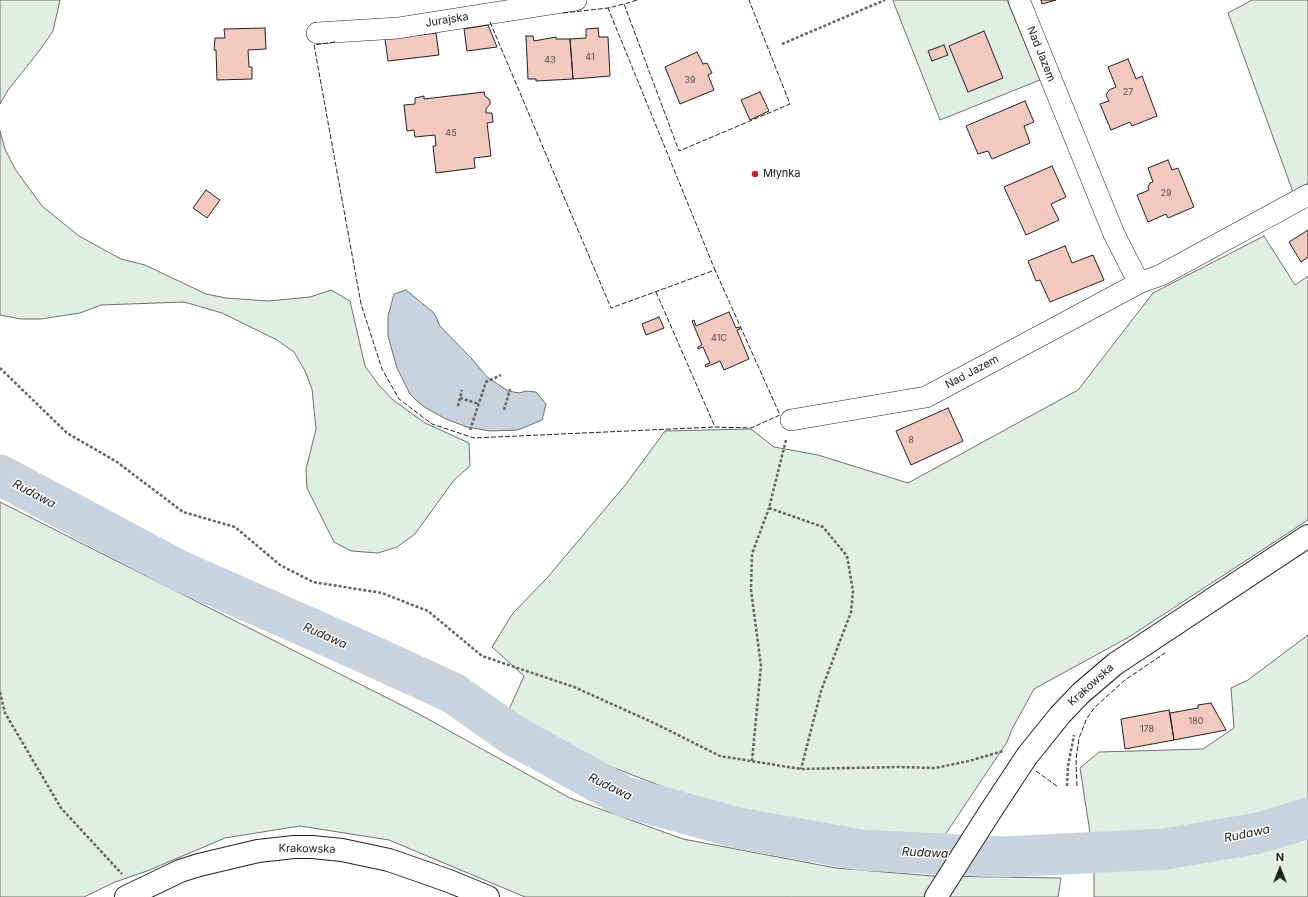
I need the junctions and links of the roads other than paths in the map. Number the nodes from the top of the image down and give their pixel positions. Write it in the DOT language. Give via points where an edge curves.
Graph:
graph roads {
  1 [pos="576,0"];
  2 [pos="1019,0"];
  3 [pos="318,33"];
  4 [pos="1308,195"];
  5 [pos="1139,283"];
  6 [pos="791,420"];
  7 [pos="1308,536"];
  8 [pos="131,894"];
  9 [pos="488,897"];
  10 [pos="936,897"];
  1 -- 3 [label="street, Jurajska" via="398,28"];
  2 -- 5 [label="street, Nad Jazem" via="1114,234"];
  4 -- 5 [label="street, Nad Jazem" via="1161,275"];
  5 -- 6 [label="street, Nad Jazem" via="926,397"];
  7 -- 10 [label="street, Krakowska" via="1115,664 1081,693 1027,756"];
  8 -- 9 [label="street, Krakowska" via="180,872 225,857 276,848 312,847 349,851 388,860"];
}
